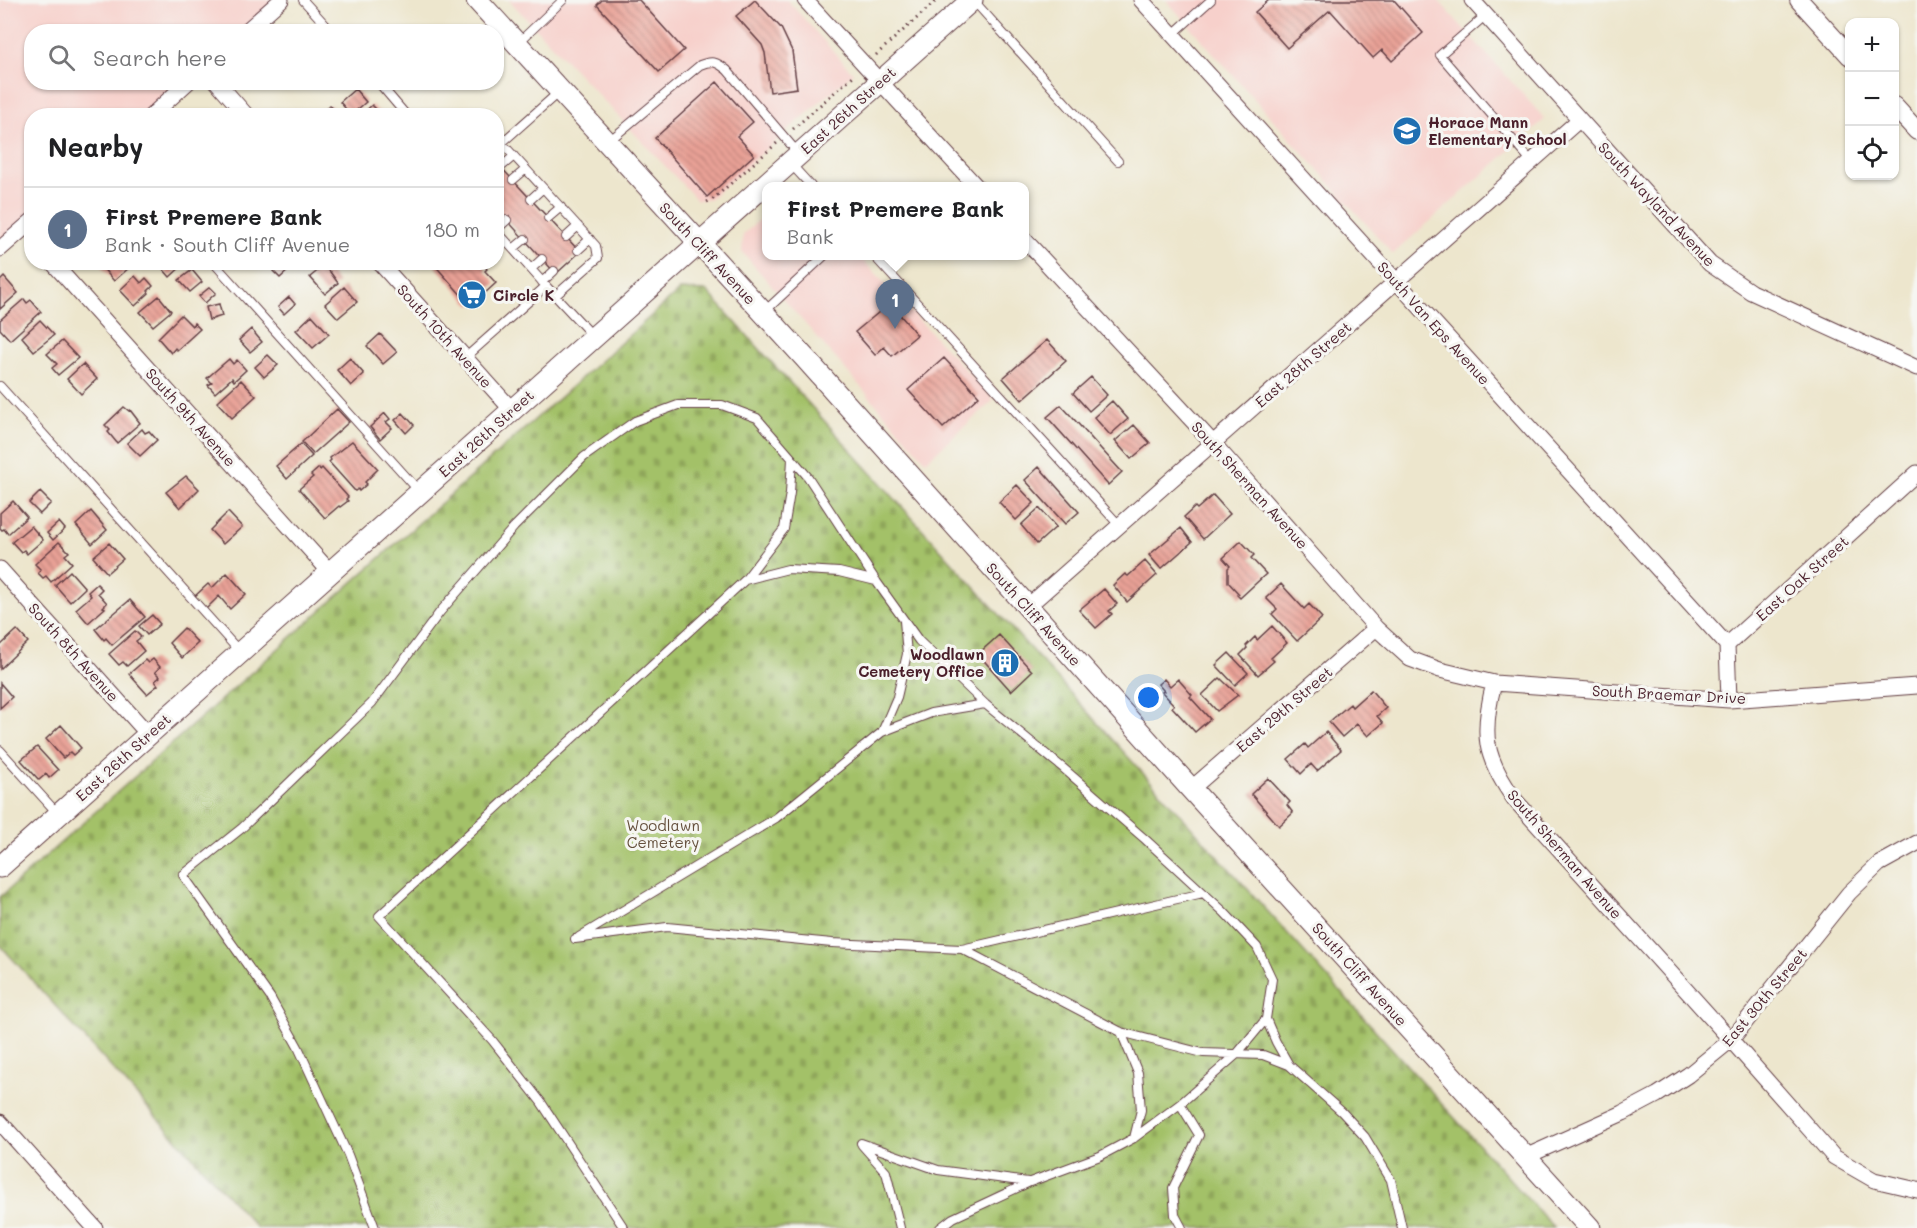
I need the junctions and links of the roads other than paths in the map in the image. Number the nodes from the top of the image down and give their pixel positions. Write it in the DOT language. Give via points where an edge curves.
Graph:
graph roads {
  1 [pos="281,0"];
  2 [pos="303,0"];
  3 [pos="477,0"];
  4 [pos="563,0"];
  5 [pos="805,0"];
  6 [pos="973,0"];
  7 [pos="1141,0"];
  8 [pos="1211,0"];
  9 [pos="1473,0"];
  10 [pos="1799,0"];
  11 [pos="1486,15"];
  12 [pos="254,24"];
  13 [pos="325,24"];
  14 [pos="499,24"];
  15 [pos="504,30"];
  16 [pos="1172,35"];
  17 [pos="517,44"];
  18 [pos="1845,51"];
  19 [pos="879,82"];
  20 [pos="179,90"];
  21 [pos="224,90"];
  22 [pos="385,90"];
  23 [pos="560,91"];
  24 [pos="159,108"];
  25 [pos="240,108"];
  26 [pos="400,108"];
  27 [pos="1899,111"];
  28 [pos="1580,120"];
  29 [pos="1917,131"];
  30 [pos="504,141"];
  31 [pos="607,143"];
  32 [pos="504,149"];
  33 [pos="514,156"];
  34 [pos="794,159"];
  35 [pos="1118,160"];
  36 [pos="1532,162"];
  37 [pos="504,164"];
  38 [pos="526,169"];
  39 [pos="513,180"];
  40 [pos="769,182"];
  41 [pos="808,182"];
  42 [pos="972,182"];
  43 [pos="543,188"];
  44 [pos="762,188"];
  45 [pos="531,199"];
  46 [pos="561,207"];
  47 [pos="548,218"];
  48 [pos="507,220"];
  49 [pos="504,223"];
  50 [pos="578,226"];
  51 [pos="24,233"];
  52 [pos="566,237"];
  53 [pos="504,239"];
  54 [pos="525,239"];
  55 [pos="590,239"];
  56 [pos="700,244"];
  57 [pos="1029,244"];
  58 [pos="0,249"];
  59 [pos="513,249"];
  60 [pos="578,250"];
  61 [pos="542,259"];
  62 [pos="819,260"];
  63 [pos="879,260"];
  64 [pos="531,269"];
  65 [pos="59,270"];
  66 [pos="220,270"];
  67 [pos="386,270"];
  68 [pos="554,271"];
  69 [pos="1396,281"];
  70 [pos="544,284"];
  71 [pos="555,296"];
  72 [pos="763,313"];
  73 [pos="594,337"];
  74 [pos="465,358"];
  75 [pos="1917,368"];
  76 [pos="0,386"];
  77 [pos="512,410"];
  78 [pos="1213,443"];
  79 [pos="792,459"];
  80 [pos="1917,473"];
  81 [pos="420,492"];
  82 [pos="1119,525"];
  83 [pos="0,569"];
  84 [pos="330,572"];
  85 [pos="745,580"];
  86 [pos="876,581"];
  87 [pos="1028,607"];
  88 [pos="904,619"];
  89 [pos="1376,628"];
  90 [pos="1727,645"];
  91 [pos="240,652"];
  92 [pos="1494,683"];
  93 [pos="1917,686"];
  94 [pos="1729,700"];
  95 [pos="985,704"];
  96 [pos="882,732"];
  97 [pos="148,734"];
  98 [pos="0,750"];
  99 [pos="1191,789"];
  100 [pos="59,815"];
  101 [pos="1917,843"];
  102 [pos="0,867"];
  103 [pos="1203,893"];
  104 [pos="962,949"];
  105 [pos="1266,1019"];
  106 [pos="1121,1032"];
  107 [pos="1731,1040"];
  108 [pos="1236,1055"];
  109 [pos="1289,1065"];
  110 [pos="1180,1104"];
  111 [pos="0,1122"];
  112 [pos="1134,1138"];
  113 [pos="1525,1157"];
  114 [pos="1030,1182"];
  115 [pos="1917,1190"];
  116 [pos="95,1228"];
  117 [pos="375,1228"];
  118 [pos="624,1228"];
  119 [pos="900,1228"];
  120 [pos="940,1228"];
  121 [pos="1182,1228"];
  122 [pos="1402,1228"];
  123 [pos="1590,1228"];
  1 -- 12 [label="street"];
  2 -- 13 [label="lane"];
  3 -- 14 [label="main road, South Cliff Avenue"];
  4 -- 17 [label="lane"];
  5 -- 19 [label="street"];
  6 -- 19 [label="main road, East 26th Street"];
  6 -- 35 [label="lane"];
  7 -- 16 [label="street, South Van Eps Avenue"];
  8 -- 16 [label="lane"];
  9 -- 11 [label="street, South Wayland Avenue"];
  10 -- 18 [label="street"];
  11 -- 28 [label="street, South Wayland Avenue"];
  11 -- 36 [label="lane" via="1440,55"];
  15 -- 17 [label="main road, South Cliff Avenue"];
  16 -- 69 [label="street, South Van Eps Avenue"];
  17 -- 23 [label="main road, South Cliff Avenue"];
  19 -- 34 [label="main road, East 26th Street"];
  19 -- 42 [label="street"];
  20 -- 24 [label="street"];
  21 -- 25 [label="street"];
  22 -- 26 [label="lane"];
  23 -- 30 [label="lane"];
  23 -- 31 [label="main road, South Cliff Avenue"];
  27 -- 29 [label="street"];
  28 -- 36 [label="street, East 28th Street"];
  28 -- 75 [label="street, South Wayland Avenue" via="1710,264 1751,292"];
  31 -- 34 [label="lane" via="700,65 710,61 727,70 784,137"];
  31 -- 56 [label="main road, South Cliff Avenue"];
  32 -- 33 [label="lane"];
  33 -- 37 [label="lane"];
  33 -- 38 [label="lane"];
  34 -- 40 [label="main road, East 26th Street"];
  34 -- 41 [label="lane"];
  36 -- 69 [label="street, East 28th Street"];
  38 -- 39 [label="lane"];
  38 -- 43 [label="lane"];
  43 -- 45 [label="lane"];
  43 -- 46 [label="lane"];
  44 -- 56 [label="main road, East 26th Street"];
  46 -- 47 [label="lane"];
  46 -- 50 [label="lane"];
  48 -- 49 [label="lane"];
  50 -- 52 [label="lane"];
  50 -- 55 [label="lane"];
  51 -- 58 [label="street"];
  53 -- 59 [label="lane"];
  54 -- 59 [label="lane"];
  55 -- 60 [label="lane"];
  55 -- 71 [label="lane" via="598,258"];
  56 -- 72 [label="main road, South Cliff Avenue"];
  56 -- 73 [label="main road, East 26th Street"];
  57 -- 78 [label="street, South Sherman Avenue"];
  59 -- 64 [label="lane"];
  61 -- 64 [label="lane"];
  62 -- 72 [label="lane"];
  63 -- 82 [label="lane"];
  64 -- 70 [label="lane"];
  65 -- 84 [label="street, South 9th Avenue"];
  66 -- 81 [label="lane"];
  67 -- 74 [label="street, South 10th Avenue"];
  68 -- 70 [label="lane"];
  69 -- 78 [label="street, East 28th Street"];
  69 -- 90 [label="street, South Van Eps Avenue"];
  70 -- 71 [label="lane"];
  70 -- 74 [label="lane"];
  71 -- 73 [label="lane"];
  72 -- 87 [label="main road, South Cliff Avenue"];
  73 -- 77 [label="main road, East 26th Street"];
  74 -- 77 [label="street, South 10th Avenue"];
  76 -- 91 [label="lane"];
  77 -- 81 [label="main road, East 26th Street"];
  78 -- 82 [label="street, East 28th Street"];
  78 -- 89 [label="street, South Sherman Avenue"];
  79 -- 85 [label="lane" via="784,530"];
  79 -- 86 [label="lane"];
  79 -- 117 [label="lane" via="757,418 722,405 678,405 635,421 584,457 514,527 440,612 372,703 242,828 183,875 270,997 298,1047 348,1155"];
  80 -- 90 [label="street, East Oak Street"];
  81 -- 84 [label="main road, East 26th Street"];
  82 -- 87 [label="street, East 28th Street"];
  83 -- 97 [label="street, South 8th Avenue"];
  84 -- 91 [label="main road, East 26th Street"];
  85 -- 86 [label="lane" via="788,570 838,572"];
  85 -- 118 [label="lane" via="379,916 492,1040 534,1093"];
  86 -- 88 [label="lane"];
  87 -- 99 [label="main road, South Cliff Avenue"];
  88 -- 95 [label="lane" via="919,641"];
  88 -- 96 [label="lane" via="907,654 897,697"];
  89 -- 92 [label="street, South Sherman Avenue" via="1410,659"];
  89 -- 99 [label="street, East 29th Street"];
  90 -- 94 [label="street"];
  91 -- 97 [label="main road, East 26th Street"];
  92 -- 94 [label="street, South Braemar Drive"];
  92 -- 107 [label="street, South Sherman Avenue" via="1486,737 1502,782"];
  93 -- 94 [label="street, South Braemar Drive"];
  95 -- 96 [label="lane" via="931,713"];
  95 -- 103 [label="lane"];
  96 -- 104 [label="lane" via="776,818 576,939 667,927 832,943"];
  97 -- 100 [label="main road, East 26th Street"];
  98 -- 100 [label="lane"];
  99 -- 113 [label="main road, South Cliff Avenue"];
  100 -- 102 [label="main road, East 26th Street"];
  101 -- 107 [label="street, East 30th Street" via="1879,864 1849,893"];
  103 -- 104 [label="lane"];
  103 -- 105 [label="lane" via="1257,947 1272,979"];
  104 -- 106 [label="lane"];
  105 -- 108 [label="lane"];
  105 -- 109 [label="lane"];
  106 -- 108 [label="lane" via="1203,1053"];
  106 -- 112 [label="lane" via="1138,1072 1141,1110"];
  107 -- 113 [label="street, East 30th Street" via="1657,1095"];
  107 -- 115 [label="street, South Sherman Avenue" via="1834,1157 1874,1180"];
  108 -- 109 [label="lane" via="1263,1055"];
  108 -- 110 [label="lane"];
  109 -- 122 [label="lane" via="1365,1137 1391,1180"];
  110 -- 112 [label="lane"];
  110 -- 121 [label="lane" via="1199,1136 1173,1188 1175,1215"];
  111 -- 116 [label="street"];
  112 -- 114 [label="lane" via="1100,1156"];
  113 -- 123 [label="main road, South Cliff Avenue"];
  114 -- 119 [label="lane" via="938,1170 861,1143 886,1172"];
  114 -- 120 [label="lane"];
}
